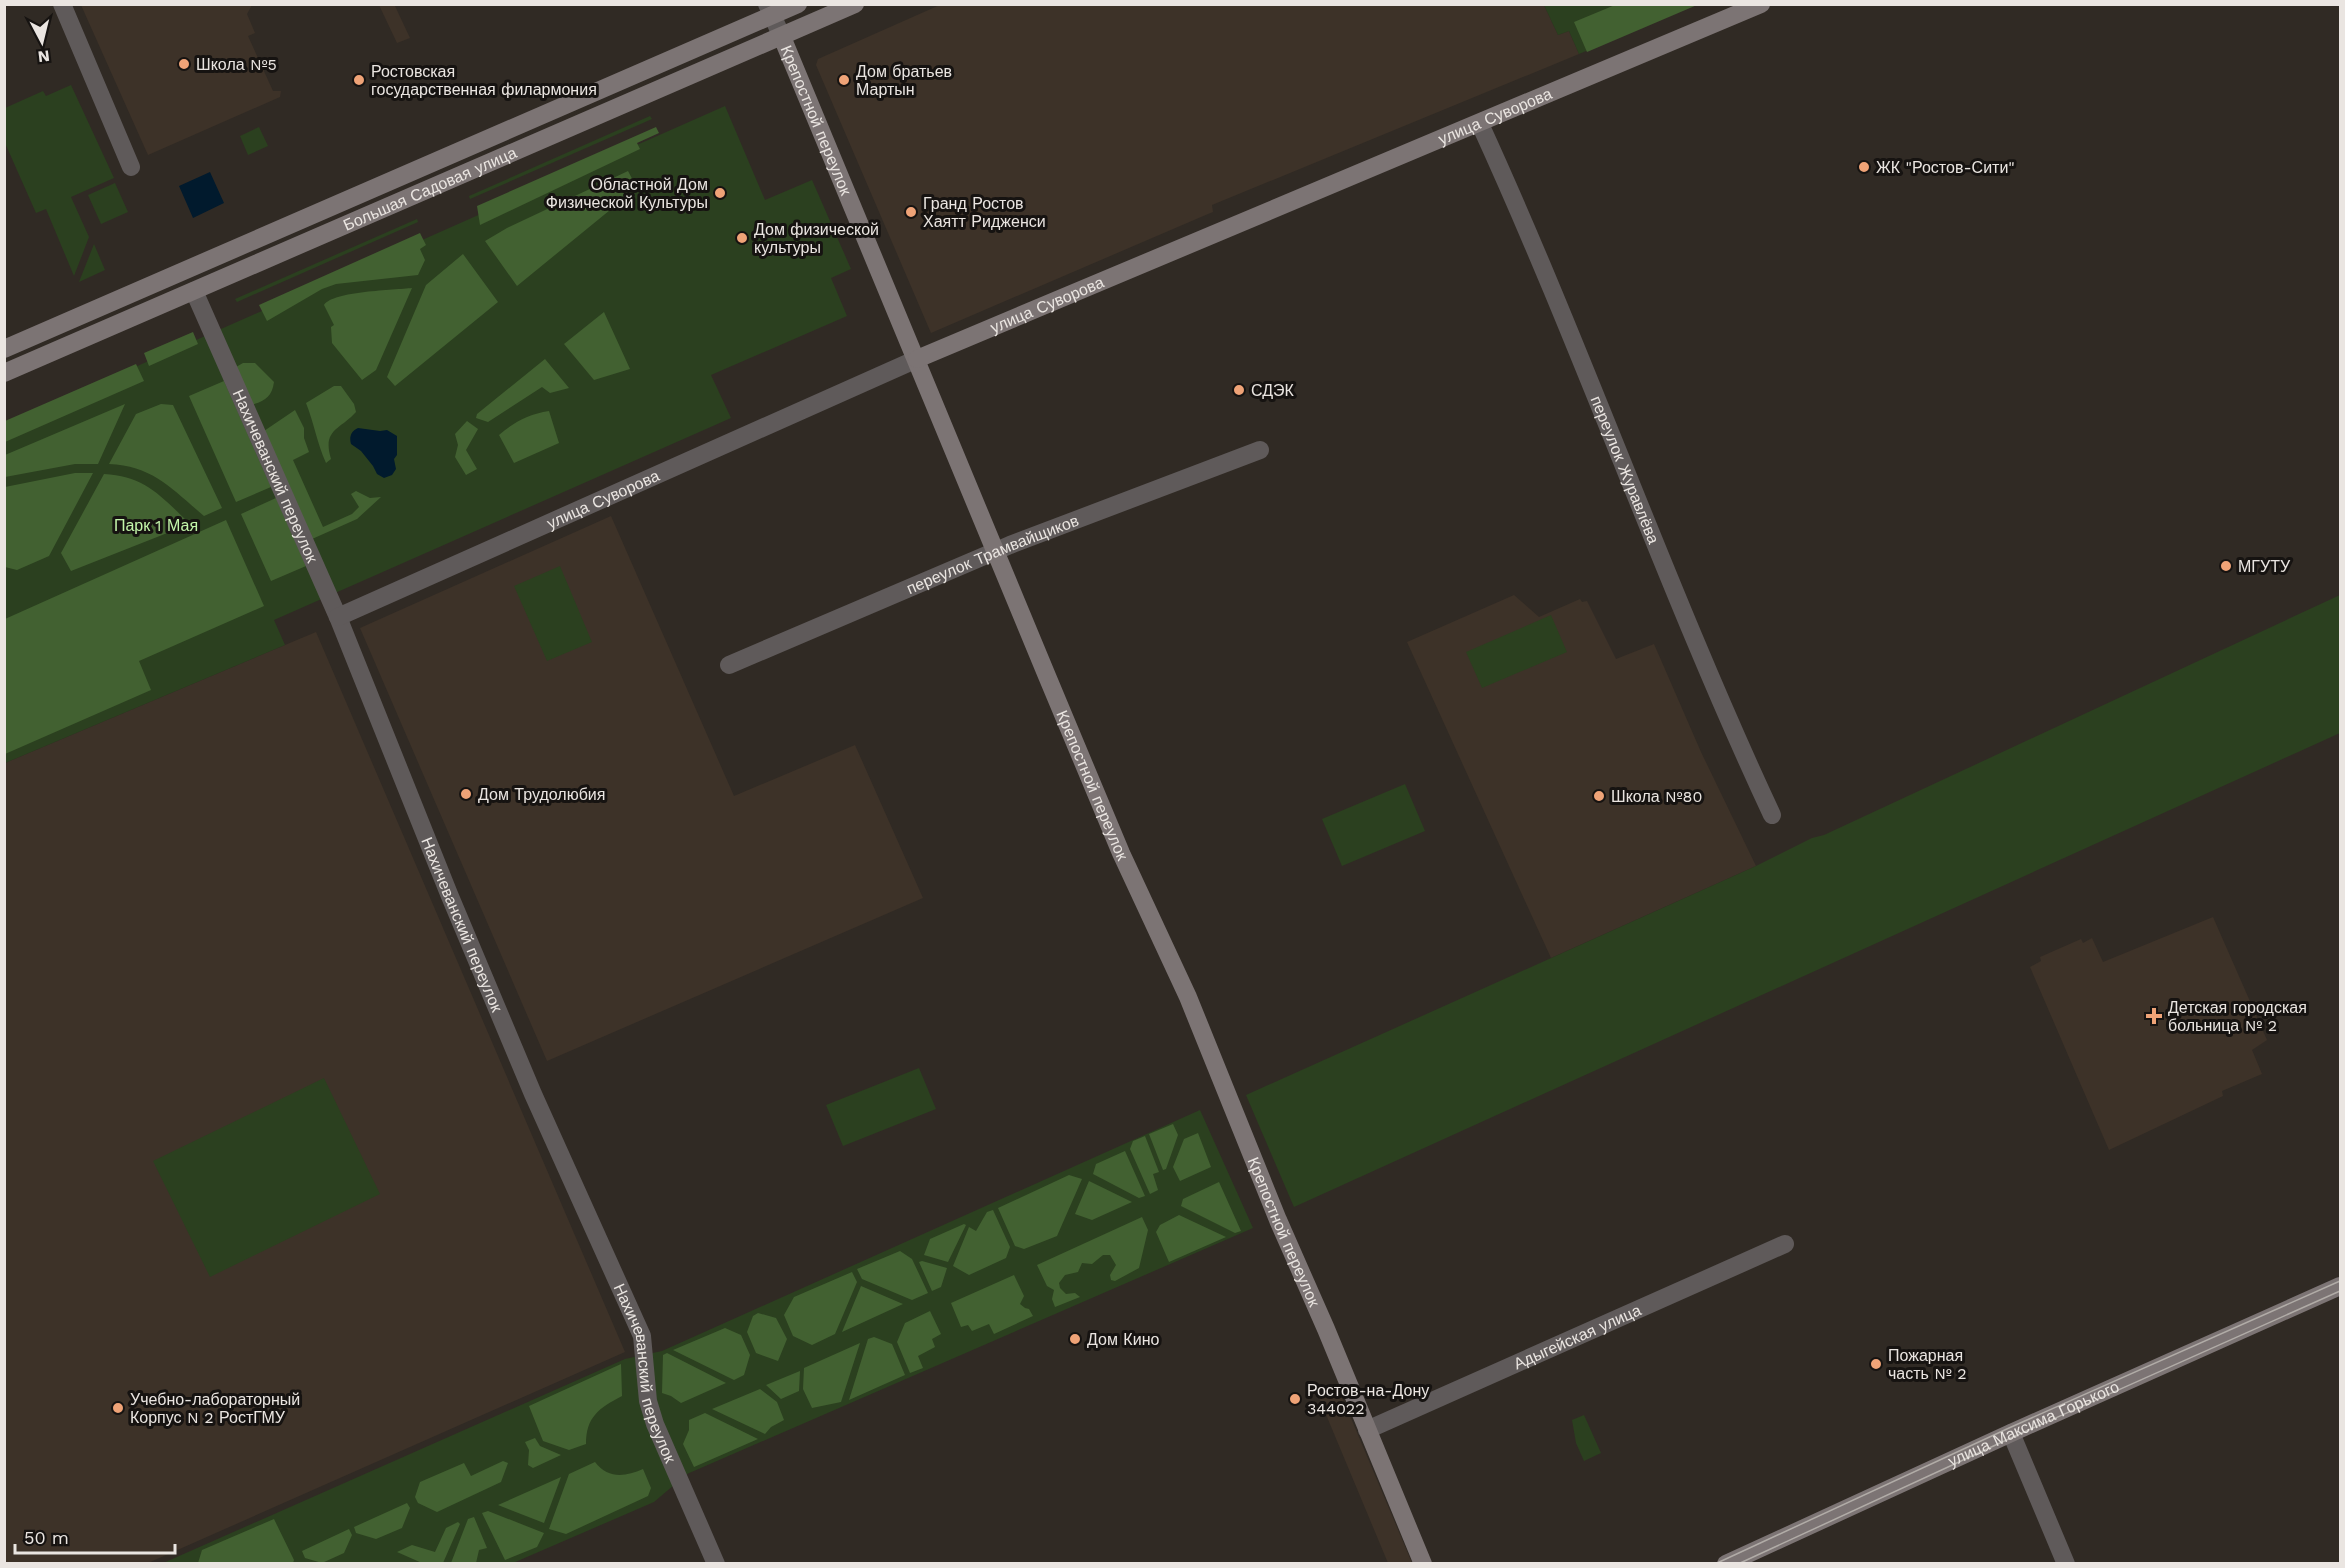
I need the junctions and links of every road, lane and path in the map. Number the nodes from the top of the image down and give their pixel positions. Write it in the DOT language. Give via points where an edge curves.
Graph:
graph roads {
  1 [pos="62,4"];
  2 [pos="798,4"];
  3 [pos="855,4"];
  4 [pos="1761,4"];
  5 [pos="770,10"];
  6 [pos="782,37"];
  7 [pos="1480,124"];
  8 [pos="131,167"];
  9 [pos="194,291"];
  10 [pos="4,349"];
  11 [pos="917,359"];
  12 [pos="4,373"];
  13 [pos="1260,450"];
  14 [pos="995,551"];
  15 [pos="338,617"];
  16 [pos="729,664"];
  17 [pos="1772,815"];
  18 [pos="1785,1244"];
  19 [pos="2340,1286"];
  20 [pos="1367,1430"];
  21 [pos="2011,1433"];
  22 [pos="716,1563"];
  23 [pos="1423,1563"];
  24 [pos="1726,1563"];
  25 [pos="2067,1563"];
  1 -- 8 [label="street"];
  2 -- 5 [label="street, Большая Садовая улица"];
  3 -- 6 [label="street, Большая Садовая улица"];
  4 -- 7 [label="street, улица Суворова"];
  5 -- 6 [label="street, Крепостной переулок"];
  5 -- 10 [label="street, Большая Садовая улица"];
  6 -- 9 [label="street, Большая Садовая улица"];
  6 -- 11 [label="street, Крепостной переулок"];
  7 -- 11 [label="street, улица Суворова"];
  7 -- 17 [label="street, переулок Журавлёва" via="1714,688"];
  9 -- 12 [label="street, Большая Садовая улица"];
  9 -- 15 [label="street, Нахичеванский переулок"];
  11 -- 14 [label="street, Крепостной переулок"];
  11 -- 15 [label="street, улица Суворова"];
  13 -- 14 [label="street, переулок Трамвайщиков"];
  14 -- 16 [label="street, переулок Трамвайщиков"];
  14 -- 20 [label="street, Крепостной переулок" via="1121,853 1188,998"];
  15 -- 22 [label="street, Нахичеванский переулок" via="533,1094 642,1336 648,1401 655,1424"];
  18 -- 20 [label="street, Адыгейская улица"];
  19 -- 21 [label="street, улица Максима Горького"];
  20 -- 23 [label="street, Крепостной переулок"];
  21 -- 24 [label="street, улица Максима Горького"];
  21 -- 25 [label="street"];
}
